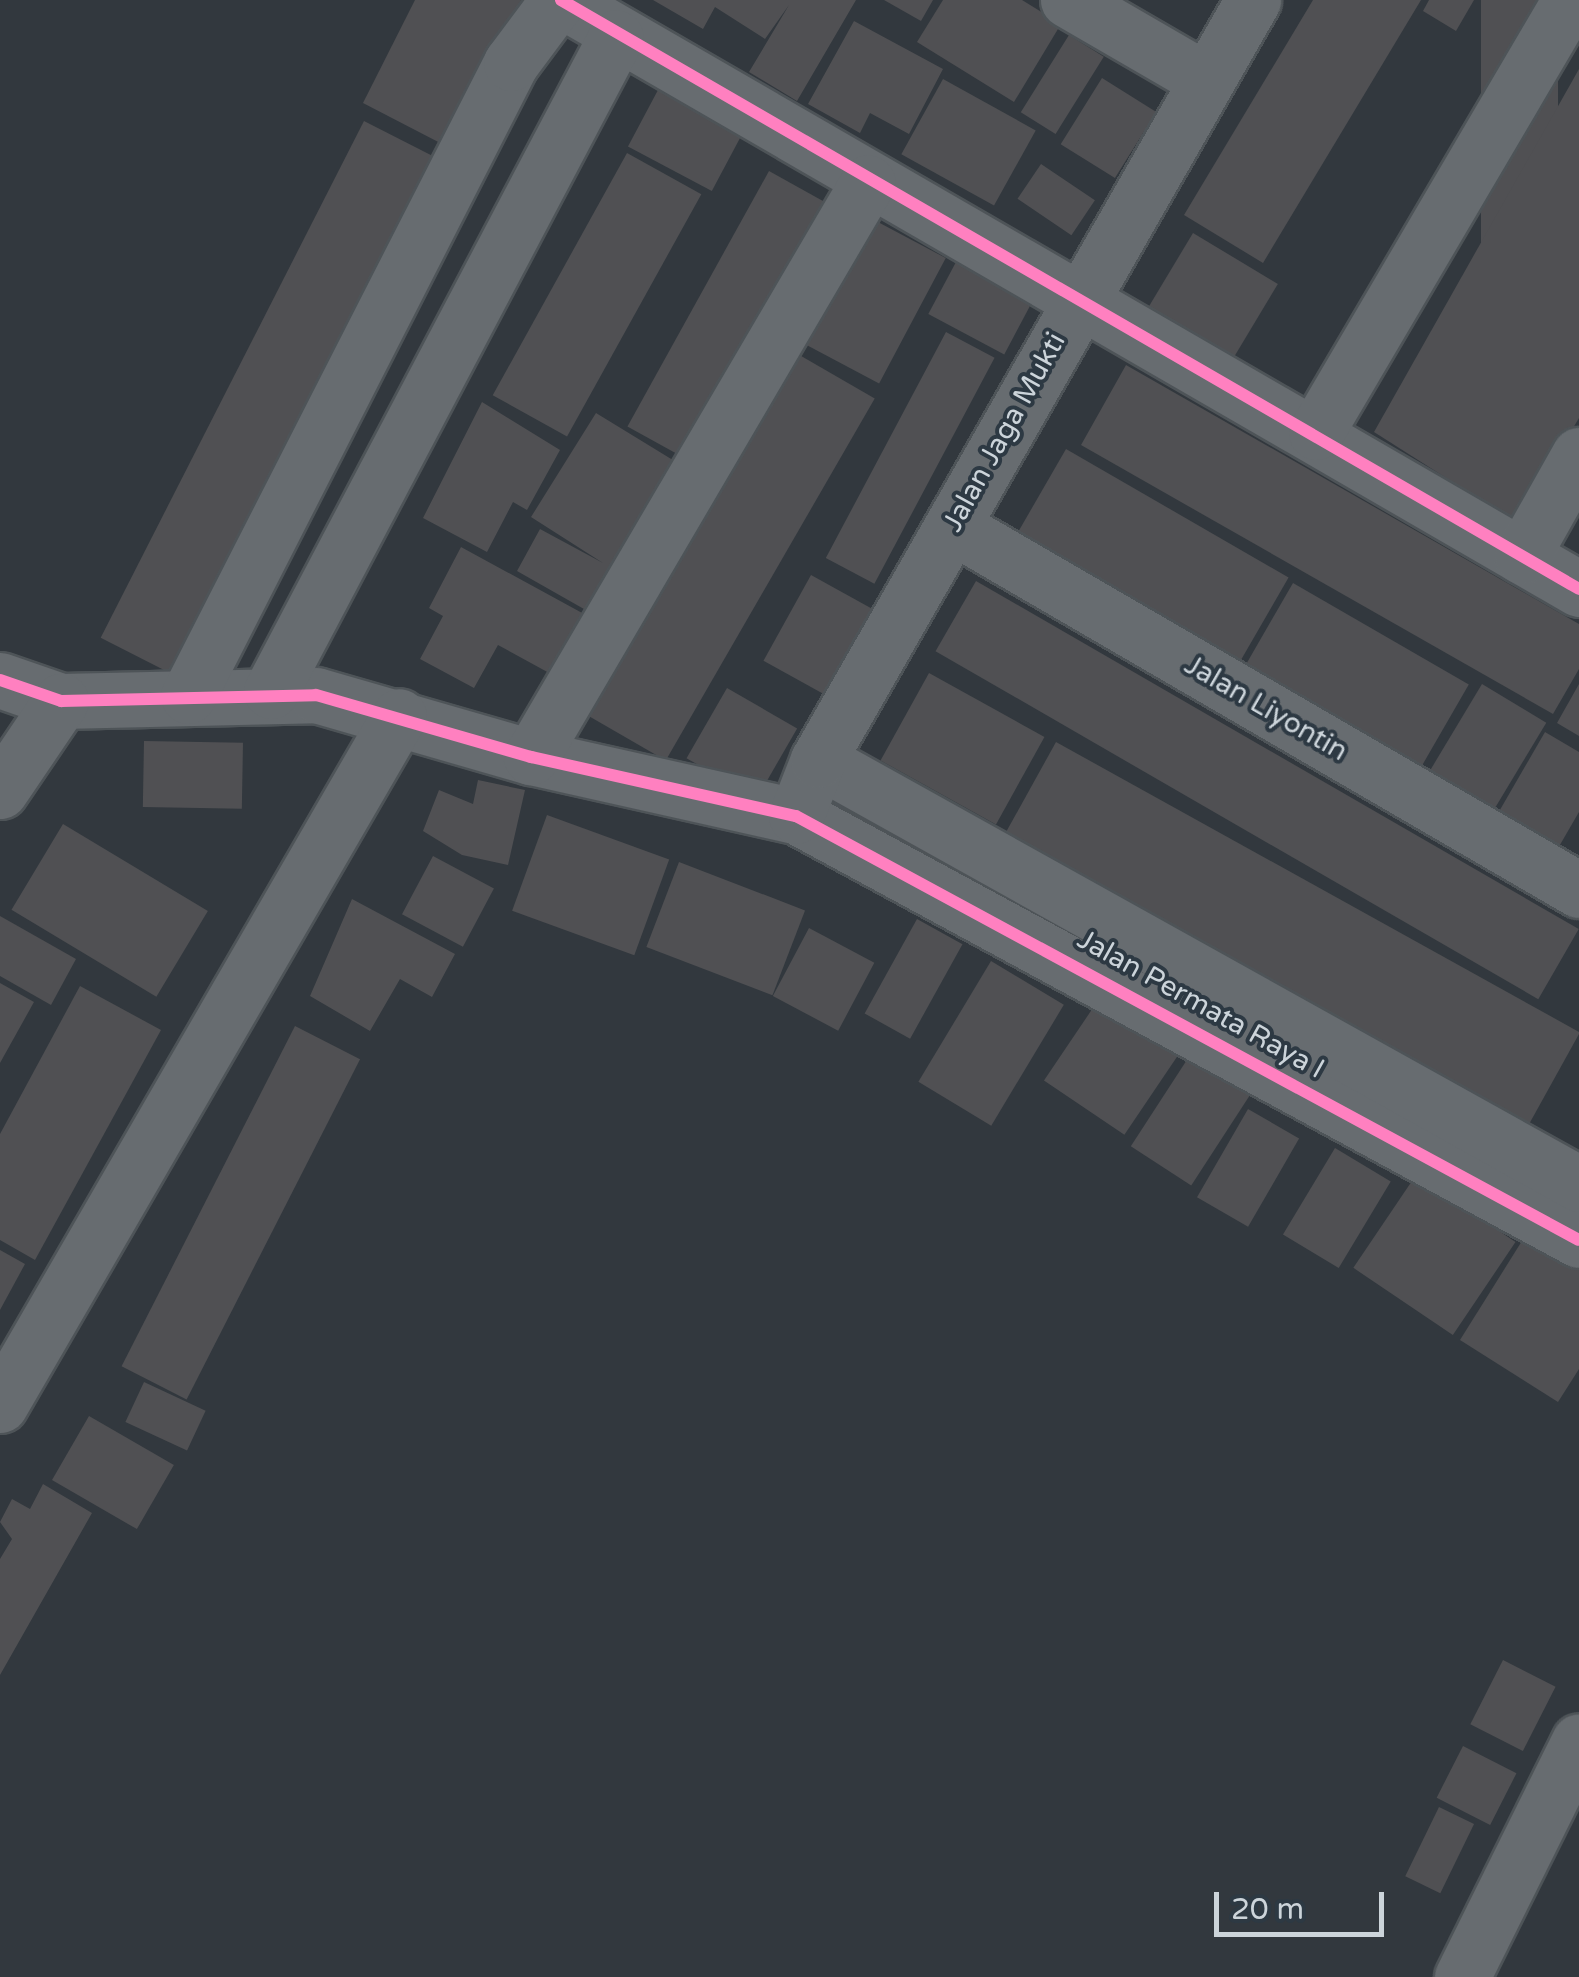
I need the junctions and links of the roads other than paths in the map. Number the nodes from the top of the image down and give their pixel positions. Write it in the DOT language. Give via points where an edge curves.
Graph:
graph roads {
  1 [pos="559,0"];
  2 [pos="1068,0"];
  3 [pos="1253,0"];
  4 [pos="1570,0"];
  5 [pos="616,37"];
  6 [pos="1206,80"];
  7 [pos="868,182"];
  8 [pos="1081,294"];
  9 [pos="1316,432"];
  10 [pos="1579,455"];
  11 [pos="952,526"];
  12 [pos="1522,556"];
  13 [pos="1579,589"];
  14 [pos="0,680"];
  15 [pos="270,691"];
  16 [pos="188,696"];
  17 [pos="61,701"];
  18 [pos="399,716"];
  19 [pos="530,757"];
  20 [pos="818,760"];
  21 [pos="0,791"];
  22 [pos="796,816"];
  23 [pos="1579,890"];
  24 [pos="1579,1184"];
  25 [pos="1579,1240"];
  26 [pos="0,1405"];
  27 [pos="1579,1740"];
  28 [pos="1462,1977"];
  1 -- 5 [label="street"];
  1 -- 16 [label="street" via="512,63"];
  2 -- 6 [label="street"];
  3 -- 6 [label="street, Jalan Jaga Mukti"];
  4 -- 9 [label="street"];
  5 -- 7 [label="street"];
  5 -- 15 [label="street"];
  6 -- 8 [label="street, Jalan Jaga Mukti"];
  7 -- 8 [label="street"];
  7 -- 19 [label="street"];
  8 -- 9 [label="street"];
  8 -- 11 [label="street, Jalan Jaga Mukti"];
  9 -- 12 [label="street"];
  10 -- 12 [label="street"];
  11 -- 20 [label="street, Jalan Jaga Mukti"];
  11 -- 23 [label="street, Jalan Liyontin"];
  12 -- 13 [label="street"];
  14 -- 17 [label="street"];
  15 -- 16 [label="street, Jalan Permata Raya I"];
  15 -- 18 [label="street, Jalan Permata Raya I"];
  16 -- 17 [label="street, Jalan Permata Raya I"];
  17 -- 21 [label="street"];
  18 -- 19 [label="street, Jalan Permata Raya I"];
  18 -- 26 [label="street"];
  19 -- 22 [label="street, Jalan Permata Raya I"];
  20 -- 22 [label="street, Jalan Jaga Mukti"];
  20 -- 24 [label="street, Jalan Permata Raya I"];
  22 -- 25 [label="street, Jalan Permata Raya I"];
  27 -- 28 [label="street"];
}
